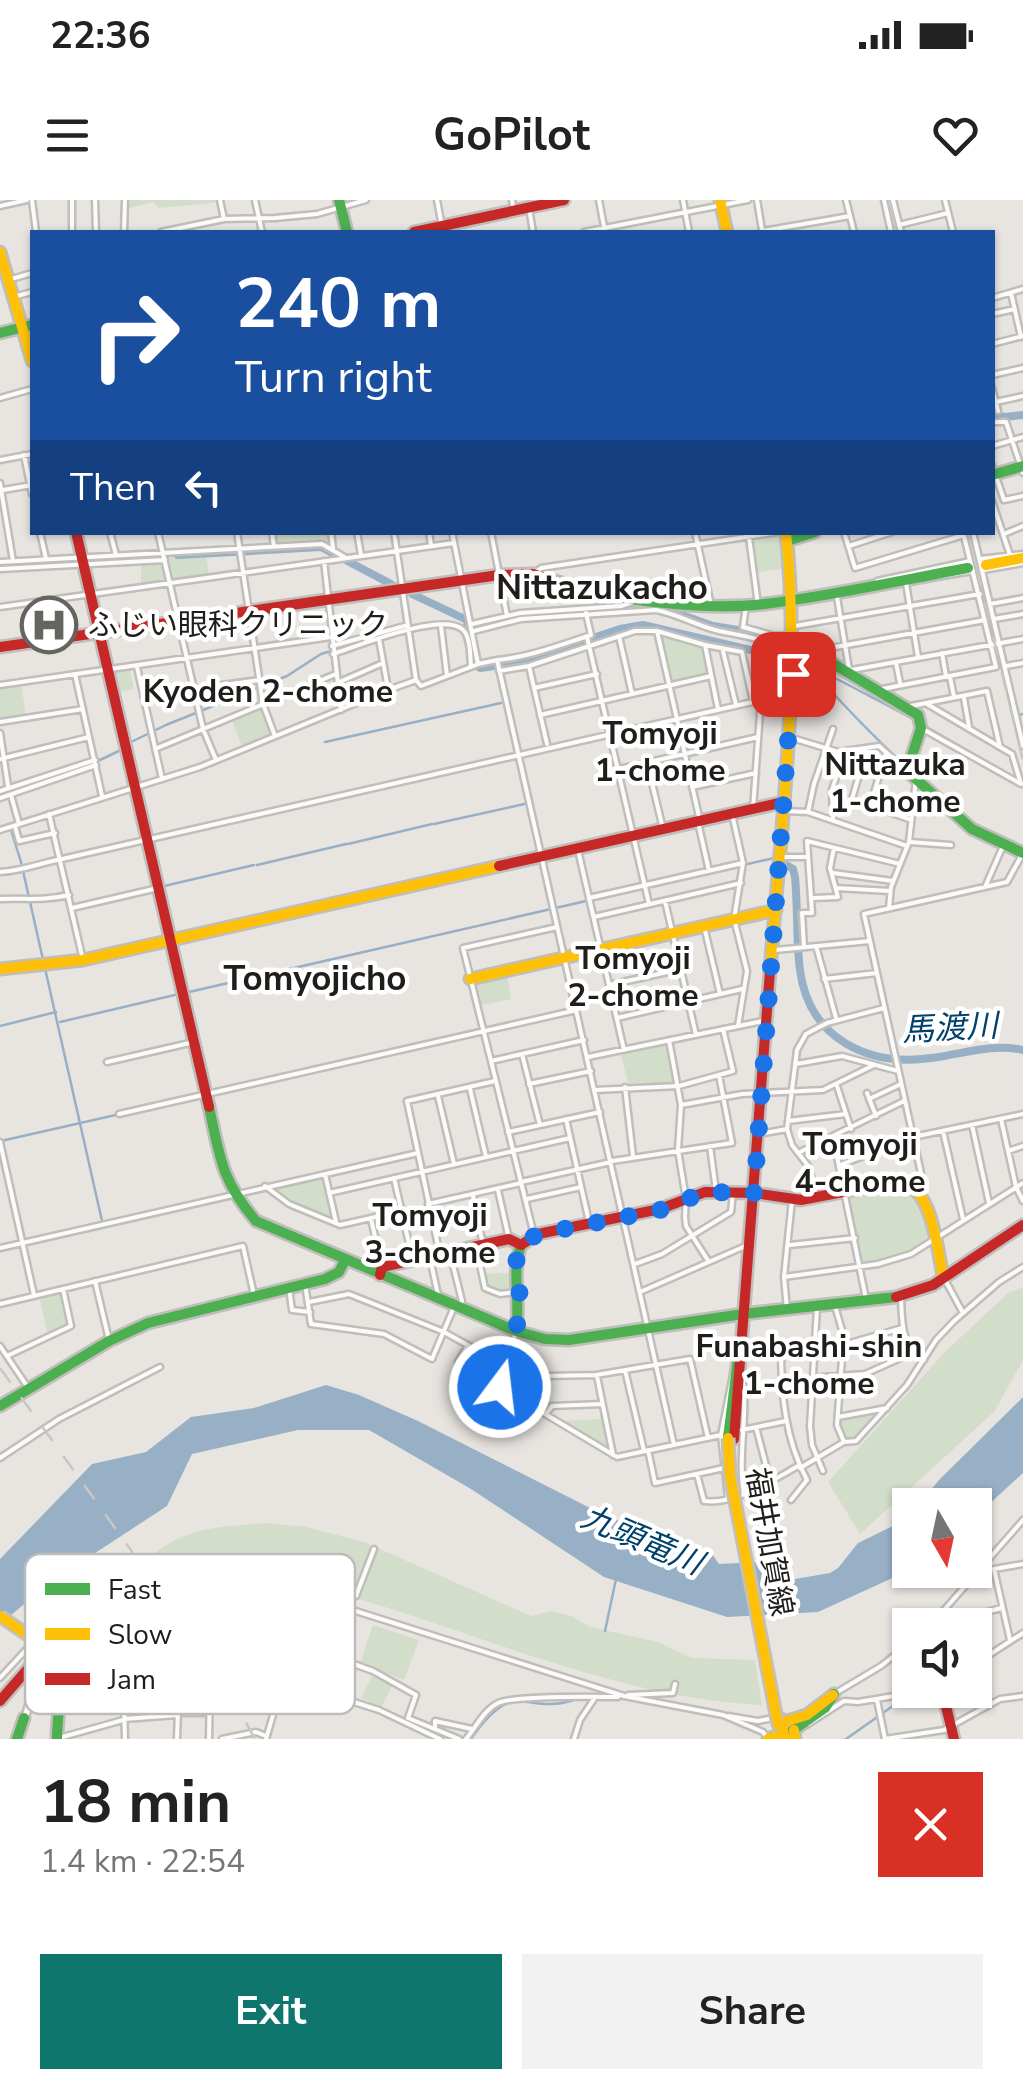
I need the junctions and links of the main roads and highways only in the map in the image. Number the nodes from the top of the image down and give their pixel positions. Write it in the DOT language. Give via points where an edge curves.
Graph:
graph roads {
  1 [pos="564,200"];
  2 [pos="340,202"];
  3 [pos="547,202"];
  4 [pos="721,203"];
  5 [pos="513,206"];
  6 [pos="346,230"];
  7 [pos="442,230"];
  8 [pos="726,230"];
  9 [pos="0,252"];
  10 [pos="27,326"];
  11 [pos="0,333"];
  12 [pos="1022,468"];
  13 [pos="995,472"];
  14 [pos="77,535"];
  15 [pos="784,536"];
  16 [pos="1023,558"];
  17 [pos="983,564"];
  18 [pos="971,567"];
  19 [pos="793,598"];
  20 [pos="99,633"];
  21 [pos="0,647"];
  22 [pos="794,652"];
  23 [pos="784,806"];
  24 [pos="1023,852"];
  25 [pos="776,910"];
  26 [pos="170,940"];
  27 [pos="0,969"];
  28 [pos="470,979"];
  29 [pos="754,1193"];
  30 [pos="1023,1225"];
  31 [pos="521,1244"];
  32 [pos="345,1260"];
  33 [pos="381,1271"];
  34 [pos="944,1277"];
  35 [pos="743,1314"];
  36 [pos="516,1331"];
  37 [pos="0,1406"];
  38 [pos="0,1616"];
  39 [pos="25,1633"];
  40 [pos="25,1672"];
  41 [pos="834,1694"];
  42 [pos="0,1700"];
  43 [pos="947,1708"];
  44 [pos="58,1714"];
  45 [pos="24,1718"];
  46 [pos="780,1732"];
  47 [pos="17,1739"];
  48 [pos="56,1739"];
  49 [pos="954,1739"];
  1 -- 3 [label="main road"];
  2 -- 6 [label="main road"];
  3 -- 5 [label="main road"];
  4 -- 8 [label="main road"];
  5 -- 7 [label="main road"];
  9 -- 10 [label="main road"];
  10 -- 11 [label="main road"];
  12 -- 13 [label="main road"];
  14 -- 20 [label="main road"];
  15 -- 19 [label="main road, 福井加賀線"];
  16 -- 17 [label="main road"];
  18 -- 19 [label="main road"];
  19 -- 20 [label="main road" via="711,605 580,591 533,574 499,575"];
  19 -- 22 [label="main road, 福井加賀線"];
  20 -- 21 [label="main road"];
  20 -- 26 [label="main road"];
  22 -- 23 [label="main road, 福井加賀線"];
  22 -- 24 [label="main road" via="848,670 921,718 912,775 972,829"];
  23 -- 25 [label="main road, 福井加賀線"];
  23 -- 26 [label="main road"];
  25 -- 28 [label="main road"];
  25 -- 29 [label="main road, 福井加賀線"];
  26 -- 27 [label="main road" via="83,960"];
  26 -- 32 [label="main road" via="233,1194 256,1221"];
  29 -- 31 [label="main road" via="716,1191 660,1210 534,1235"];
  29 -- 34 [label="main road" via="792,1199 892,1181 916,1187 928,1206"];
  29 -- 35 [label="main road, 福井加賀線"];
  30 -- 34 [label="main road"];
  31 -- 33 [label="main road" via="509,1240"];
  31 -- 36 [label="main road"];
  32 -- 33 [label="main road"];
  32 -- 37 [label="main road" via="333,1276 148,1323"];
  33 -- 36 [label="main road"];
  34 -- 35 [label="main road" via="901,1296"];
  35 -- 36 [label="main road" via="569,1340"];
  35 -- 46 [label="main road, 福井加賀線, bridge" via="730,1475"];
  38 -- 39 [label="main road, bridge"];
  40 -- 42 [label="main road"];
  41 -- 46 [label="main road" via="826,1708"];
  43 -- 49 [label="main road"];
  44 -- 48 [label="main road"];
  45 -- 47 [label="main road"];
}
